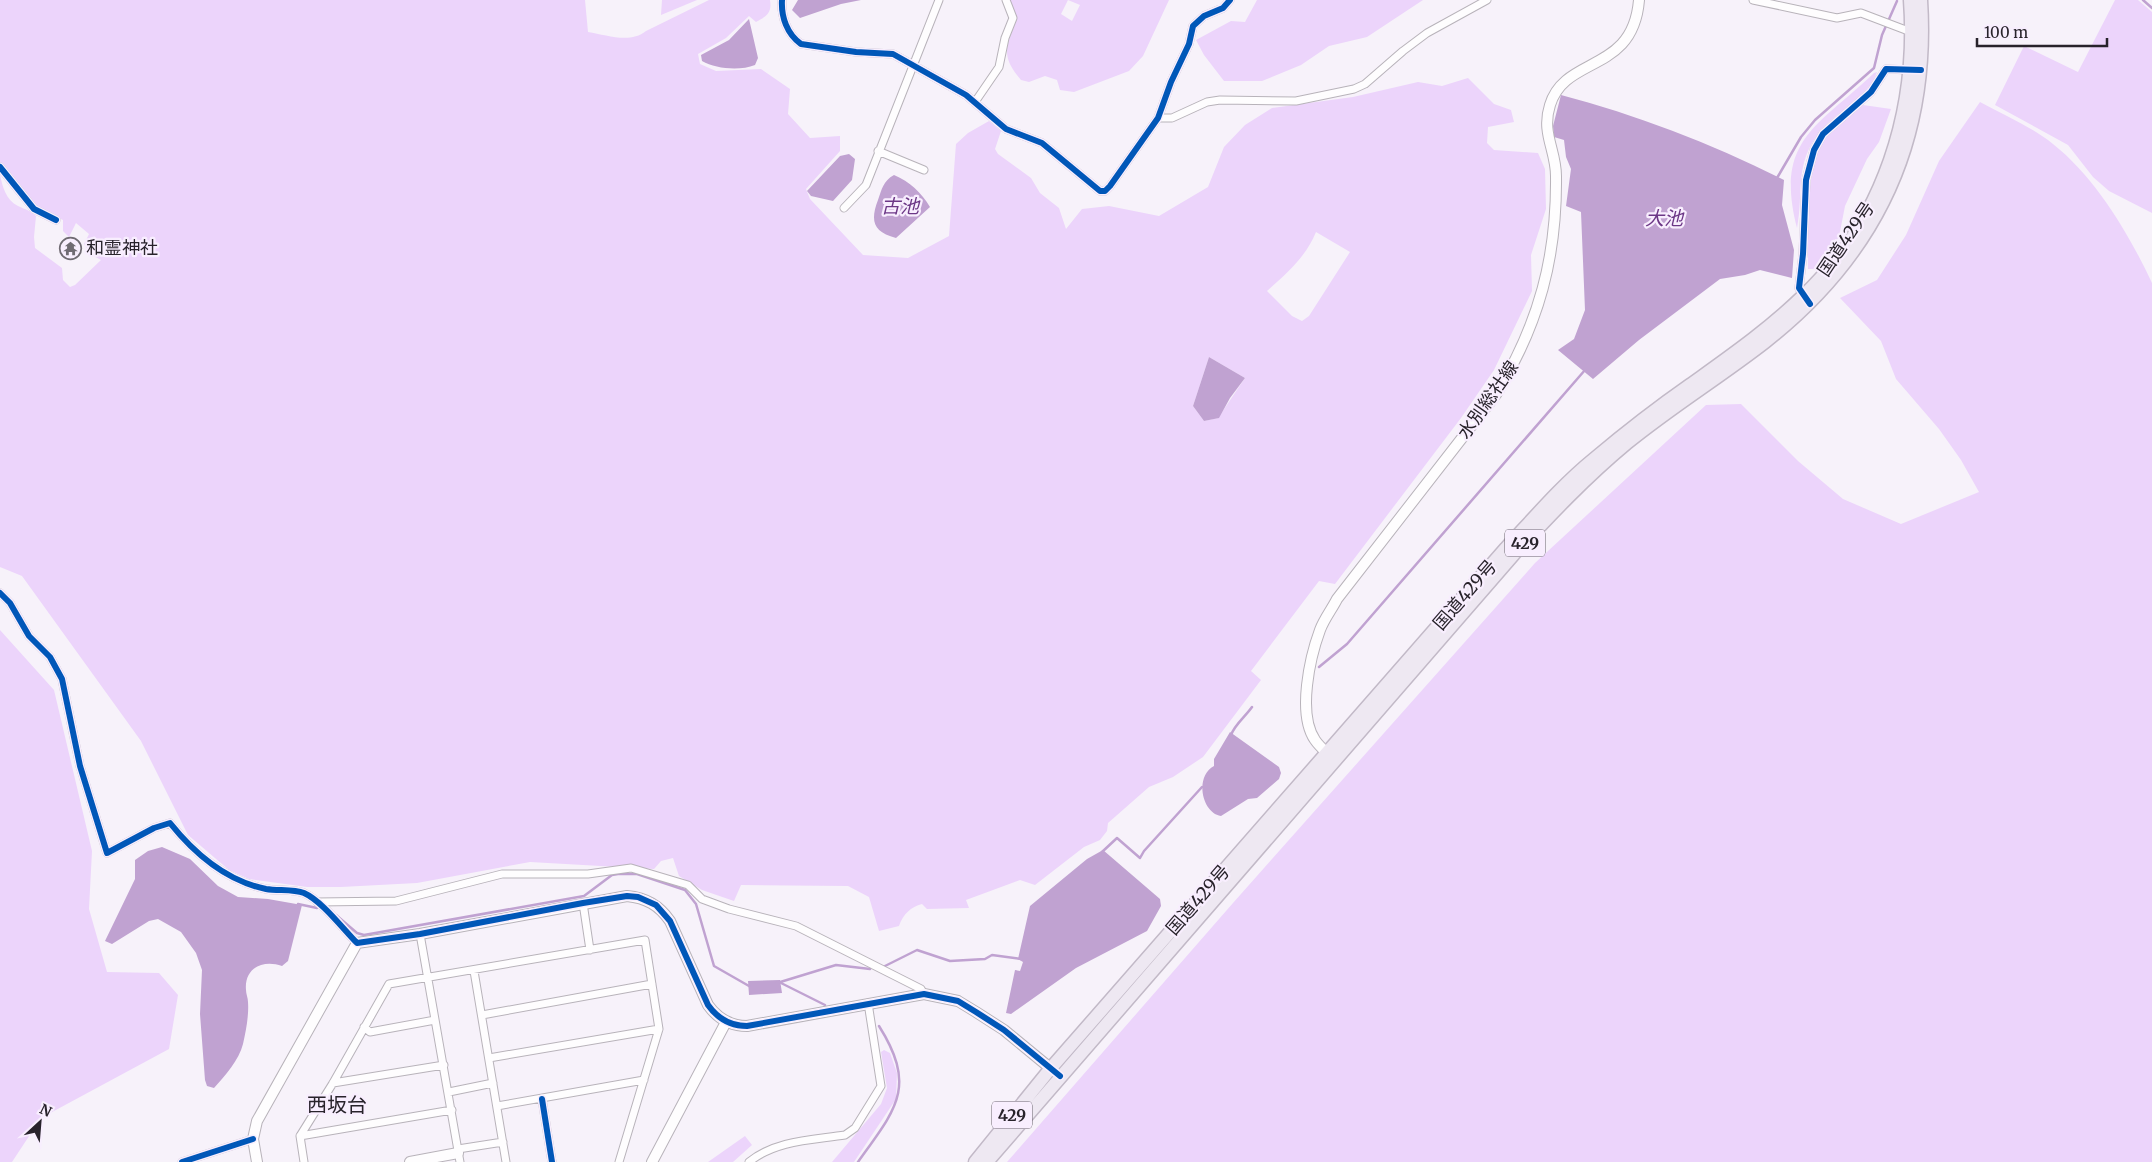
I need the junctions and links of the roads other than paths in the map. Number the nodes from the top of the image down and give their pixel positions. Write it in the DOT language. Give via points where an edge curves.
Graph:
graph roads {
  1 [pos="782,0"];
  2 [pos="939,0"];
  3 [pos="1006,0"];
  4 [pos="1230,0"];
  5 [pos="1487,0"];
  6 [pos="1639,0"];
  7 [pos="1910,0"];
  8 [pos="1921,0"];
  9 [pos="1757,1"];
  10 [pos="1917,32"];
  11 [pos="912,64"];
  12 [pos="1915,70"];
  13 [pos="974,102"];
  14 [pos="1158,118"];
  15 [pos="878,151"];
  16 [pos="0,167"];
  17 [pos="924,170"];
  18 [pos="844,208"];
  19 [pos="56,220"];
  20 [pos="1806,300"];
  21 [pos="0,593"];
  22 [pos="1331,757"];
  23 [pos="317,902"];
  24 [pos="583,903"];
  25 [pos="420,934"];
  26 [pos="357,943"];
  27 [pos="590,950"];
  28 [pos="474,971"];
  29 [pos="427,977"];
  30 [pos="652,984"];
  31 [pos="924,994"];
  32 [pos="868,1004"];
  33 [pos="482,1015"];
  34 [pos="435,1020"];
  35 [pos="726,1022"];
  36 [pos="364,1027"];
  37 [pos="659,1029"];
  38 [pos="489,1058"];
  39 [pos="444,1065"];
  40 [pos="1055,1072"];
  41 [pos="644,1080"];
  42 [pos="333,1083"];
  43 [pos="493,1083"];
  44 [pos="449,1092"];
  45 [pos="542,1099"];
  46 [pos="497,1106"];
  47 [pos="452,1110"];
  48 [pos="300,1136"];
  49 [pos="253,1139"];
  50 [pos="503,1142"];
  51 [pos="458,1155"];
  52 [pos="182,1162"];
  53 [pos="256,1162"];
  54 [pos="304,1162"];
  55 [pos="410,1162"];
  56 [pos="506,1162"];
  57 [pos="552,1162"];
  58 [pos="619,1162"];
  59 [pos="652,1162"];
  60 [pos="749,1162"];
  61 [pos="974,1162"];
  62 [pos="987,1162"];
  1 -- 11 [label="street" via="787,28 801,44 893,54"];
  2 -- 11 [label="street"];
  3 -- 13 [label="street" via="1013,18 1005,38 1001,63"];
  4 -- 14 [label="street" via="1223,8 1204,16 1193,26 1189,44"];
  5 -- 14 [label="street" via="1427,33 1365,84 1354,89 1296,101 1220,100 1207,102 1172,118"];
  6 -- 22 [label="street, 水別総社線" via="1636,21 1626,41 1569,79 1550,104 1548,140 1556,172 1557,208 1551,254 1540,303 1512,368 1337,600 1321,628 1307,685 1306,708 1314,739"];
  7 -- 10 [label="highway, 国道429号 / 429"];
  8 -- 10 [label="highway, 国道429号 / 429"];
  9 -- 10 [label="street" via="1837,18 1861,13"];
  10 -- 12 [label="highway, 国道429号 / 429"];
  11 -- 13 [label="street"];
  11 -- 15 [label="street"];
  12 -- 20 [label="highway, 国道429号 / 429" via="1912,125 1882,205 1852,255"];
  12 -- 20 [label="street" via="1886,69 1871,92 1823,134 1814,150 1806,180 1799,288"];
  13 -- 14 [label="street" via="1006,129 1042,144 1100,191 1110,186"];
  15 -- 17 [label="street"];
  15 -- 18 [label="street" via="866,185"];
  16 -- 19 [label="street" via="34,209"];
  20 -- 22 [label="highway, 国道429号 / 429" via="1753,352 1628,442 1562,502"];
  21 -- 23 [label="street" via="10,603 29,636 50,658 62,679 80,766 106,852 170,823 224,873 243,883 266,889 303,893"];
  22 -- 40 [label="highway, 国道429号 / 429"];
  23 -- 26 [label="street"];
  23 -- 31 [label="street" via="396,901 502,874 588,874 631,868 688,885 702,899 729,909 796,926 921,989"];
  24 -- 25 [label="street"];
  24 -- 27 [label="street"];
  24 -- 35 [label="street" via="627,896 648,901 664,912 708,1005"];
  25 -- 26 [label="street"];
  25 -- 29 [label="street"];
  26 -- 49 [label="street" via="257,1121"];
  27 -- 28 [label="street"];
  27 -- 30 [label="street" via="645,940"];
  28 -- 29 [label="street"];
  28 -- 33 [label="street"];
  29 -- 34 [label="street"];
  29 -- 36 [label="street" via="389,984"];
  30 -- 33 [label="street"];
  30 -- 37 [label="street"];
  31 -- 32 [label="street"];
  31 -- 40 [label="street" via="958,1001 1004,1030"];
  32 -- 35 [label="street" via="747,1026"];
  32 -- 60 [label="street" via="881,1086 855,1128 845,1135 775,1146"];
  33 -- 38 [label="street"];
  34 -- 36 [label="street" via="370,1032"];
  34 -- 39 [label="street"];
  35 -- 59 [label="street"];
  36 -- 42 [label="street"];
  37 -- 38 [label="street"];
  37 -- 41 [label="street"];
  38 -- 43 [label="street"];
  39 -- 42 [label="street"];
  39 -- 44 [label="street"];
  40 -- 61 [label="highway, 国道429号 / 429"];
  40 -- 62 [label="highway, 国道429号 / 429"];
  41 -- 45 [label="street"];
  41 -- 58 [label="street"];
  42 -- 48 [label="street"];
  43 -- 44 [label="street"];
  43 -- 46 [label="street"];
  44 -- 47 [label="street"];
  45 -- 46 [label="street"];
  45 -- 57 [label="street"];
  46 -- 50 [label="street"];
  47 -- 48 [label="street"];
  47 -- 51 [label="street"];
  48 -- 54 [label="street"];
  49 -- 52 [label="street"];
  49 -- 53 [label="street"];
  50 -- 51 [label="street"];
  50 -- 56 [label="street"];
  51 -- 55 [label="street"];
}
